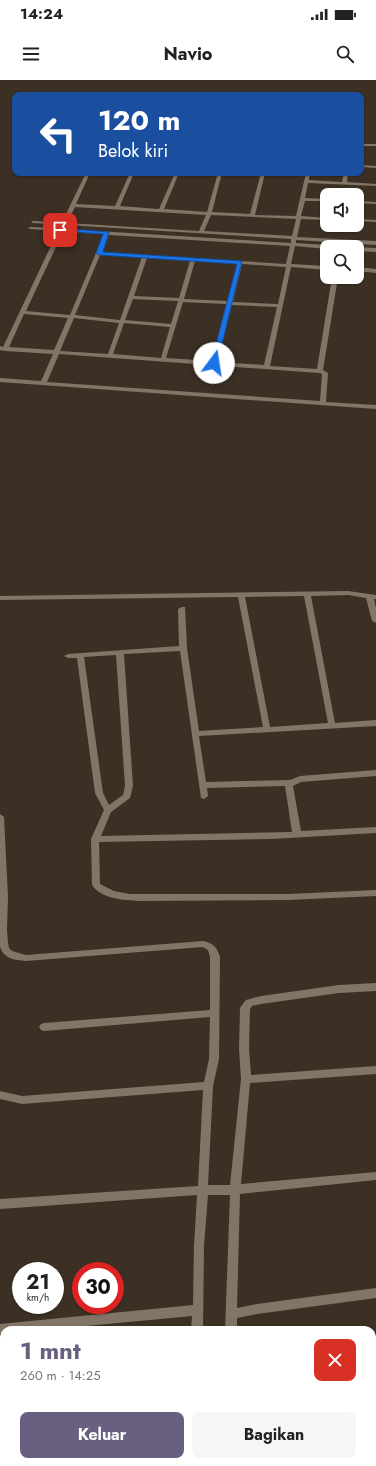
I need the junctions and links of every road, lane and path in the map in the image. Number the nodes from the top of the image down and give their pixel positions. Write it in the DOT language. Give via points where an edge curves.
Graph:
graph roads {
  1 [pos="364,145"];
  2 [pos="376,145"];
  3 [pos="364,162"];
  4 [pos="376,162"];
  5 [pos="364,166"];
  6 [pos="376,167"];
  7 [pos="87,176"];
  8 [pos="131,176"];
  9 [pos="176,176"];
  10 [pos="219,176"];
  11 [pos="262,176"];
  12 [pos="307,176"];
  13 [pos="345,176"];
  14 [pos="306,181"];
  15 [pos="344,183"];
  16 [pos="376,185"];
  17 [pos="302,199"];
  18 [pos="320,200"];
  19 [pos="364,202"];
  20 [pos="376,203"];
  21 [pos="73,205"];
  22 [pos="118,208"];
  23 [pos="161,210"];
  24 [pos="209,213"];
  25 [pos="252,216"];
  26 [pos="299,217"];
  27 [pos="320,218"];
  28 [pos="364,221"];
  29 [pos="33,222"];
  30 [pos="376,222"];
  31 [pos="63,224"];
  32 [pos="30,228"];
  33 [pos="60,230"];
  34 [pos="201,232"];
  35 [pos="107,233"];
  36 [pos="294,238"];
  37 [pos="376,243"];
  38 [pos="293,245"];
  39 [pos="320,247"];
  40 [pos="364,249"];
  41 [pos="376,250"];
  42 [pos="99,253"];
  43 [pos="146,256"];
  44 [pos="193,259"];
  45 [pos="240,262"];
  46 [pos="289,265"];
  47 [pos="320,267"];
  48 [pos="364,270"];
  49 [pos="376,271"];
  50 [pos="334,284"];
  51 [pos="131,297"];
  52 [pos="181,300"];
  53 [pos="230,302"];
  54 [pos="280,306"];
  55 [pos="22,312"];
  56 [pos="72,317"];
  57 [pos="122,322"];
  58 [pos="172,326"];
  59 [pos="2,349"];
  60 [pos="57,352"];
  61 [pos="110,356"];
  62 [pos="163,360"];
  63 [pos="214,363"];
  64 [pos="267,367"];
  65 [pos="320,371"];
  66 [pos="0,380"];
  67 [pos="43,384"];
  68 [pos="323,403"];
  69 [pos="376,407"];
  70 [pos="307,594"];
  71 [pos="240,595"];
  72 [pos="373,596"];
  73 [pos="0,598"];
  74 [pos="182,609"];
  75 [pos="376,621"];
  76 [pos="184,648"];
  77 [pos="120,652"];
  78 [pos="68,656"];
  79 [pos="80,656"];
  80 [pos="376,723"];
  81 [pos="332,726"];
  82 [pos="267,730"];
  83 [pos="196,734"];
  84 [pos="376,774"];
  85 [pos="291,783"];
  86 [pos="203,785"];
  87 [pos="204,796"];
  88 [pos="108,810"];
  89 [pos="0,817"];
  90 [pos="376,830"];
  91 [pos="298,834"];
  92 [pos="0,836"];
  93 [pos="96,839"];
  94 [pos="376,893"];
  95 [pos="2,898"];
  96 [pos="376,987"];
  97 [pos="215,1013"];
  98 [pos="44,1027"];
  99 [pos="376,1070"];
  100 [pos="246,1079"];
  101 [pos="208,1086"];
  102 [pos="0,1094"];
  103 [pos="376,1176"];
  104 [pos="203,1190"];
  105 [pos="235,1190"];
  106 [pos="0,1204"];
  107 [pos="376,1293"];
  108 [pos="198,1310"];
  109 [pos="232,1314"];
  110 [pos="31,1326"];
  111 [pos="197,1326"];
  112 [pos="231,1326"];
  1 -- 2 [label="street"];
  3 -- 4 [label="street"];
  5 -- 6 [label="street"];
  7 -- 21 [label="street"];
  8 -- 22 [label="street"];
  9 -- 23 [label="street"];
  10 -- 24 [label="street"];
  11 -- 25 [label="street"];
  12 -- 14 [label="street"];
  13 -- 15 [label="street"];
  14 -- 15 [label="street"];
  14 -- 17 [label="street"];
  15 -- 16 [label="street"];
  17 -- 18 [label="street"];
  17 -- 26 [label="street"];
  19 -- 20 [label="street"];
  21 -- 22 [label="street"];
  21 -- 31 [label="street"];
  22 -- 23 [label="street"];
  23 -- 24 [label="street"];
  24 -- 25 [label="street"];
  24 -- 34 [label="street"];
  25 -- 26 [label="street"];
  26 -- 27 [label="street"];
  26 -- 36 [label="street"];
  28 -- 30 [label="street"];
  29 -- 31 [label="street"];
  31 -- 33 [label="street"];
  31 -- 34 [label="street"];
  32 -- 33 [label="street"];
  33 -- 35 [label="street"];
  33 -- 55 [label="street"];
  34 -- 36 [label="street"];
  35 -- 38 [label="street"];
  35 -- 42 [label="street"];
  36 -- 37 [label="street"];
  36 -- 38 [label="street"];
  38 -- 39 [label="street"];
  38 -- 46 [label="street"];
  40 -- 41 [label="street"];
  42 -- 43 [label="street"];
  42 -- 56 [label="street"];
  43 -- 44 [label="street"];
  43 -- 51 [label="street"];
  44 -- 45 [label="street"];
  44 -- 52 [label="street"];
  45 -- 46 [label="street"];
  45 -- 53 [label="street"];
  46 -- 47 [label="street"];
  46 -- 54 [label="street"];
  48 -- 49 [label="street"];
  50 -- 65 [label="street"];
  51 -- 52 [label="street"];
  51 -- 57 [label="street"];
  52 -- 53 [label="street"];
  52 -- 58 [label="street"];
  53 -- 54 [label="street"];
  53 -- 63 [label="street"];
  54 -- 64 [label="street"];
  55 -- 56 [label="street"];
  55 -- 59 [label="street"];
  56 -- 57 [label="street"];
  56 -- 60 [label="street"];
  57 -- 58 [label="street"];
  57 -- 61 [label="street"];
  58 -- 62 [label="street"];
  59 -- 60 [label="street"];
  60 -- 61 [label="street"];
  60 -- 67 [label="street"];
  61 -- 62 [label="street"];
  62 -- 63 [label="street"];
  63 -- 64 [label="street"];
  64 -- 65 [label="street"];
  65 -- 68 [label="street" via="325,373"];
  66 -- 67 [label="street"];
  67 -- 68 [label="street"];
  68 -- 69 [label="street"];
  70 -- 71 [label="street"];
  70 -- 72 [label="street" via="348,593"];
  70 -- 81 [label="street"];
  71 -- 73 [label="street"];
  71 -- 82 [label="street"];
  72 -- 75 [label="street"];
  74 -- 76 [label="street"];
  76 -- 77 [label="street"];
  76 -- 83 [label="street"];
  77 -- 79 [label="street"];
  77 -- 88 [label="street" via="129,786 127,796"];
  78 -- 79 [label="street"];
  79 -- 88 [label="street" via="99,793"];
  80 -- 81 [label="street"];
  81 -- 82 [label="street"];
  82 -- 83 [label="street"];
  83 -- 86 [label="street"];
  84 -- 85 [label="street" via="300,779"];
  85 -- 86 [label="street"];
  85 -- 91 [label="street" via="289,786"];
  86 -- 87 [label="street"];
  88 -- 93 [label="street"];
  89 -- 92 [label="street"];
  90 -- 91 [label="street"];
  91 -- 93 [label="street"];
  92 -- 95 [label="street"];
  93 -- 94 [label="street" via="96,886 104,891 129,897 318,897"];
  95 -- 97 [label="street" via="3,944 7,952 18,957 209,945 213,948 215,957"];
  96 -- 100 [label="street" via="339,989 249,1004 245,1008"];
  97 -- 98 [label="street"];
  97 -- 101 [label="street" via="214,1059"];
  99 -- 100 [label="street"];
  100 -- 105 [label="street"];
  101 -- 102 [label="street" via="22,1100"];
  101 -- 104 [label="street"];
  103 -- 105 [label="street"];
  104 -- 105 [label="street"];
  104 -- 106 [label="street"];
  104 -- 108 [label="street"];
  105 -- 109 [label="street"];
  107 -- 109 [label="street"];
  108 -- 110 [label="street"];
  108 -- 111 [label="street"];
  109 -- 112 [label="street"];
}
